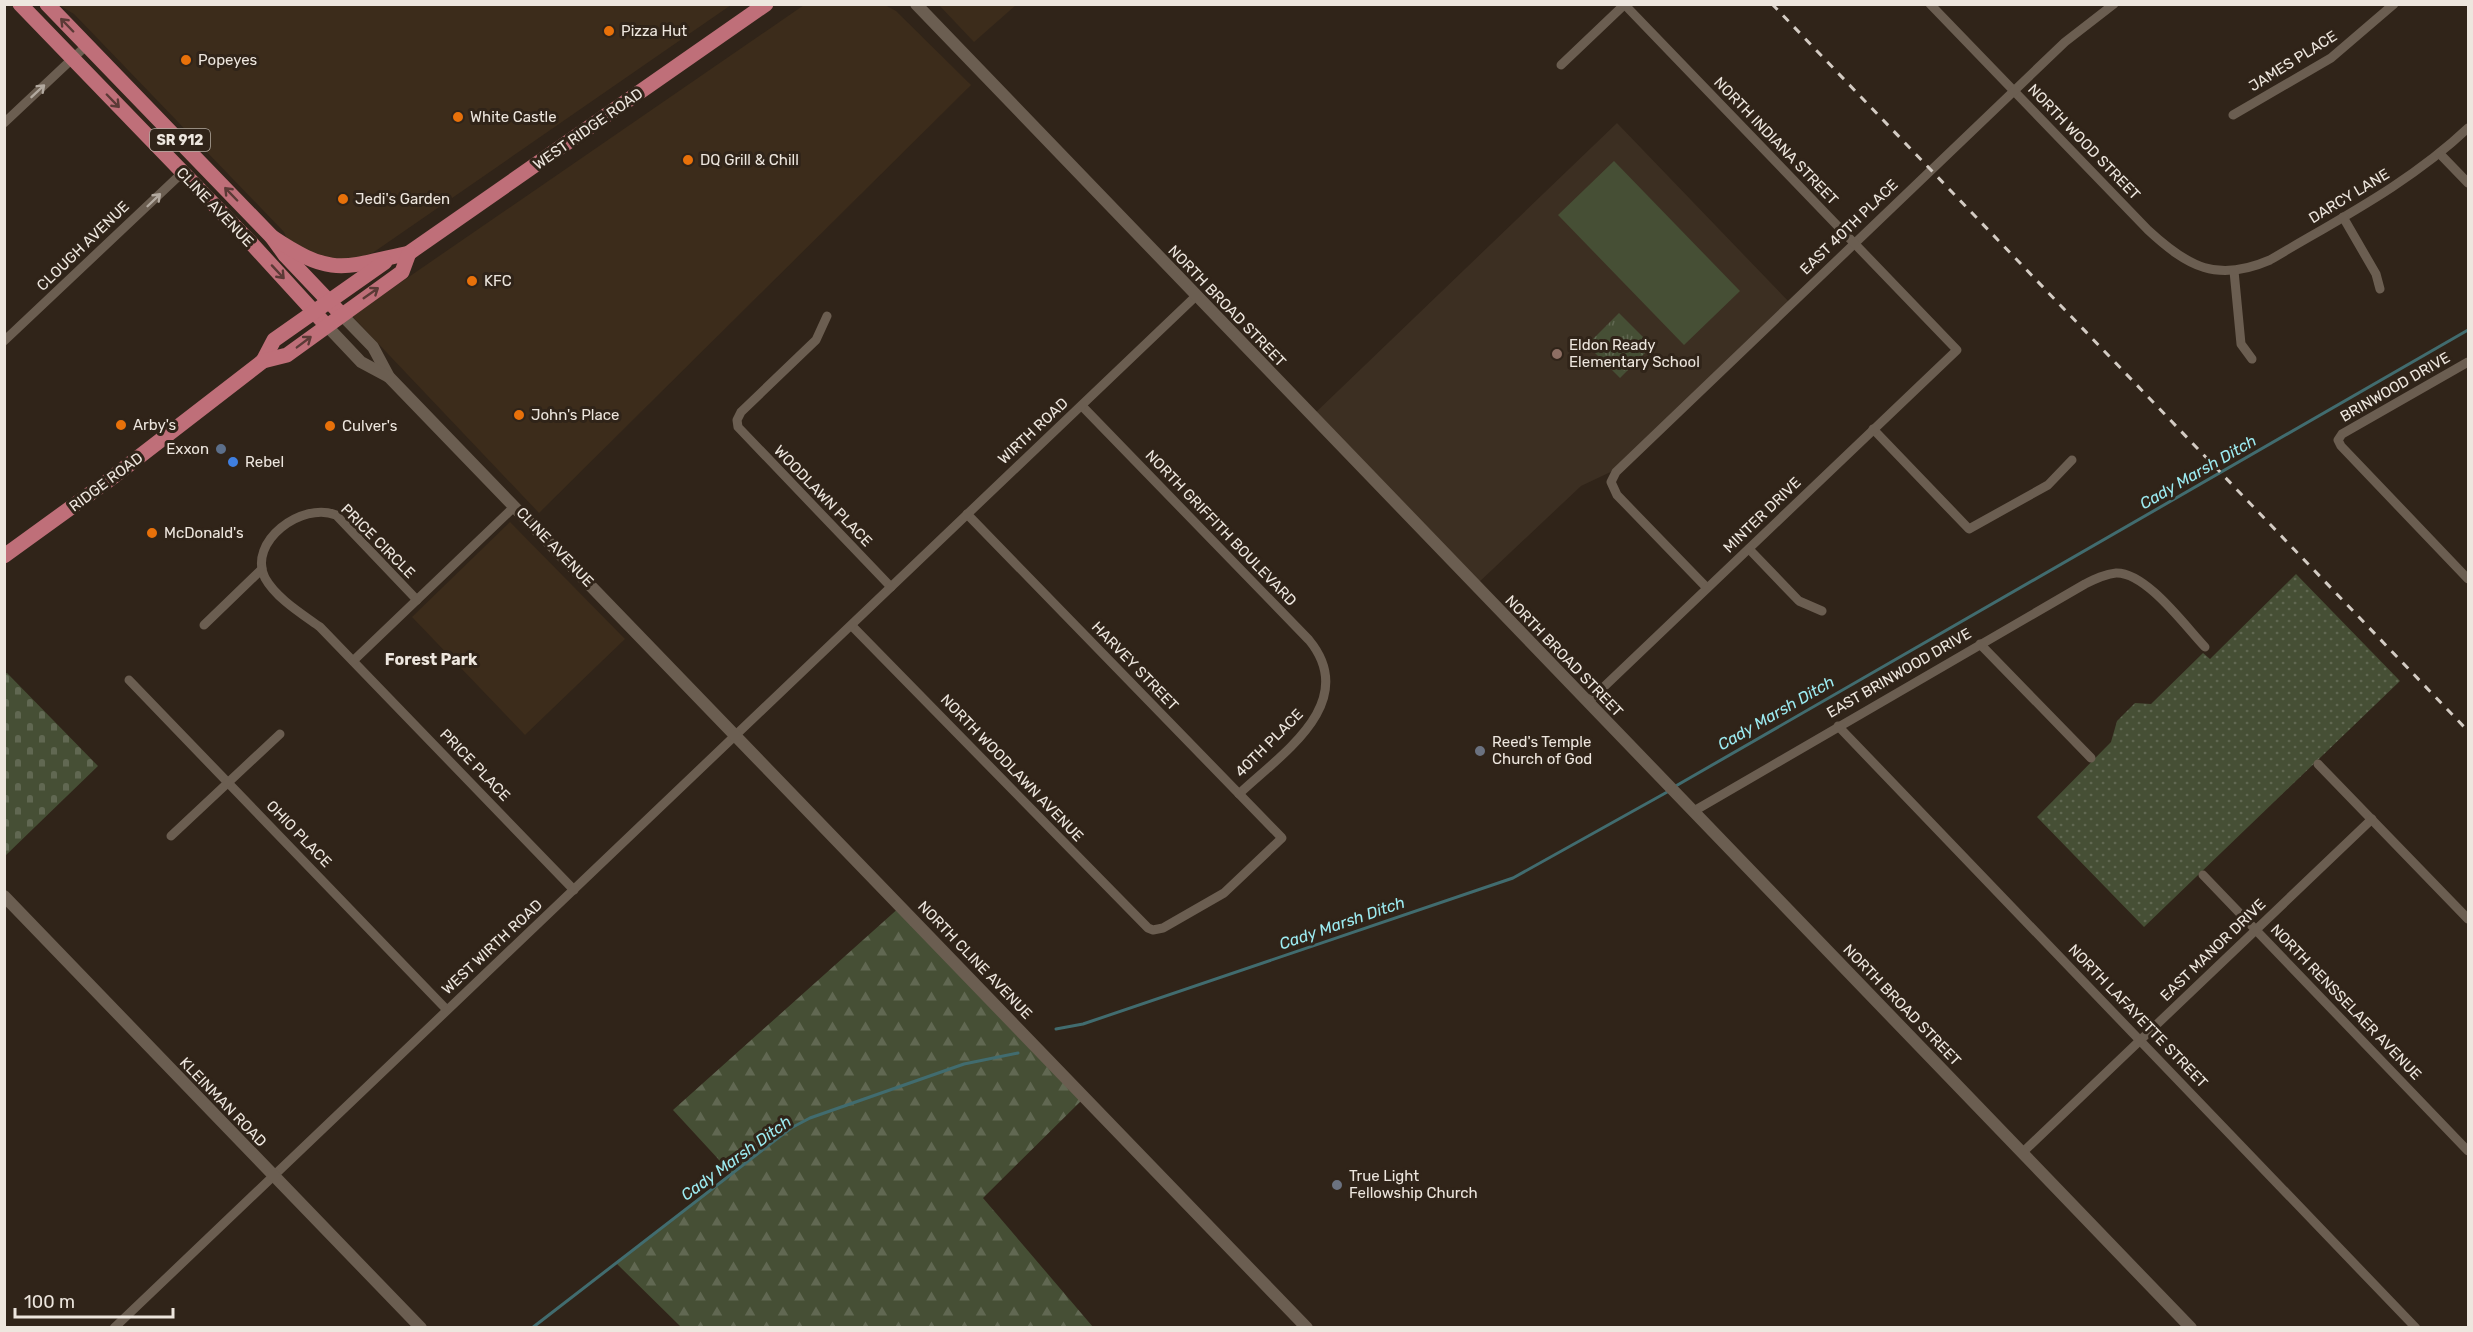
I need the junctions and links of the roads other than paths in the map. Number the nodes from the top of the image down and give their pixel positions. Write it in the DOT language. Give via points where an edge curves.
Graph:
graph roads {
  1 [pos="20,4"];
  2 [pos="47,4"];
  3 [pos="766,4"];
  4 [pos="916,4"];
  5 [pos="1930,4"];
  6 [pos="2114,4"];
  7 [pos="2394,4"];
  8 [pos="1624,5"];
  9 [pos="87,45"];
  10 [pos="72,58"];
  11 [pos="1561,65"];
  12 [pos="2014,91"];
  13 [pos="2233,115"];
  14 [pos="4,123"];
  15 [pos="2469,128"];
  16 [pos="2440,154"];
  17 [pos="182,173"];
  18 [pos="2469,183"];
  19 [pos="2343,217"];
  20 [pos="272,237"];
  21 [pos="1854,244"];
  22 [pos="409,253"];
  23 [pos="392,257"];
  24 [pos="2234,271"];
  25 [pos="2380,289"];
  26 [pos="1196,296"];
  27 [pos="328,300"];
  28 [pos="313,310"];
  29 [pos="341,314"];
  30 [pos="827,316"];
  31 [pos="326,326"];
  32 [pos="4,341"];
  33 [pos="1956,350"];
  34 [pos="2252,359"];
  35 [pos="263,361"];
  36 [pos="2468,364"];
  37 [pos="389,377"];
  38 [pos="1082,406"];
  39 [pos="1873,429"];
  40 [pos="2072,460"];
  41 [pos="515,506"];
  42 [pos="967,514"];
  43 [pos="1749,549"];
  44 [pos="4,556"];
  45 [pos="262,569"];
  46 [pos="2469,579"];
  47 [pos="891,588"];
  48 [pos="1707,588"];
  49 [pos="417,600"];
  50 [pos="1822,611"];
  51 [pos="621,615"];
  52 [pos="204,625"];
  53 [pos="852,626"];
  54 [pos="1980,644"];
  55 [pos="2205,647"];
  56 [pos="353,662"];
  57 [pos="1327,678"];
  58 [pos="129,680"];
  59 [pos="1588,702"];
  60 [pos="1838,726"];
  61 [pos="280,734"];
  62 [pos="737,735"];
  63 [pos="2091,758"];
  64 [pos="2319,764"];
  65 [pos="228,782"];
  66 [pos="1239,794"];
  67 [pos="1694,811"];
  68 [pos="2372,819"];
  69 [pos="171,836"];
  70 [pos="1282,838"];
  71 [pos="2203,874"];
  72 [pos="574,890"];
  73 [pos="4,896"];
  74 [pos="2469,920"];
  75 [pos="2256,930"];
  76 [pos="447,1010"];
  77 [pos="2140,1041"];
  78 [pos="2469,1151"];
  79 [pos="2022,1153"];
  80 [pos="274,1176"];
  81 [pos="114,1328"];
  82 [pos="421,1328"];
  83 [pos="1307,1328"];
  84 [pos="2191,1328"];
  85 [pos="2416,1328"];
  1 -- 10 [label="main road, CLINE AVENUE / SR 912"];
  9 -- 2 [label="main road, CLINE AVENUE / SR 912, one-way"];
  3 -- 22 [label="main road, WEST RIDGE ROAD"];
  4 -- 26 [label="street, NORTH BROAD STREET"];
  5 -- 12 [label="street, NORTH WOOD STREET"];
  6 -- 12 [label="street, EAST 40TH PLACE" via="2075,33"];
  7 -- 13 [label="street, JAMES PLACE" via="2331,58"];
  8 -- 11 [label="street"];
  8 -- 21 [label="street, NORTH INDIANA STREET"];
  9 -- 10 [label="street"];
  20 -- 9 [label="main road, CLINE AVENUE / SR 912, one-way"];
  14 -- 10 [label="street, one-way"];
  10 -- 17 [label="main road, CLINE AVENUE / SR 912, one-way"];
  12 -- 21 [label="street, EAST 40TH PLACE"];
  12 -- 24 [label="street, NORTH WOOD STREET" via="2174,253 2202,268"];
  15 -- 16 [label="street, DARCY LANE"];
  16 -- 18 [label="street"];
  16 -- 19 [label="street, DARCY LANE"];
  17 -- 28 [label="main road, CLINE AVENUE / SR 912, one-way"];
  32 -- 17 [label="street, CLOUGH AVENUE, one-way"];
  19 -- 24 [label="street, DARCY LANE" via="2270,260"];
  19 -- 25 [label="street" via="2376,274"];
  20 -- 23 [label="main road" via="315,263 332,266"];
  20 -- 27 [label="main road, CLINE AVENUE / SR 912"];
  21 -- 33 [label="street, NORTH INDIANA STREET"];
  21 -- 48 [label="street, EAST 40TH PLACE" via="1612,477 1617,495"];
  22 -- 23 [label="main road, WEST RIDGE ROAD"];
  29 -- 22 [label="main road, WEST RIDGE ROAD, one-way" via="402,272"];
  23 -- 27 [label="main road, WEST RIDGE ROAD"];
  24 -- 34 [label="street" via="2241,344"];
  26 -- 38 [label="street, WIRTH ROAD"];
  26 -- 59 [label="street, NORTH BROAD STREET"];
  27 -- 28 [label="main road, WEST RIDGE ROAD"];
  27 -- 29 [label="main road, CLINE AVENUE / SR 912"];
  28 -- 31 [label="main road, CLINE AVENUE / SR 912"];
  28 -- 35 [label="main road, RIDGE ROAD" via="274,340"];
  29 -- 31 [label="main road, RIDGE ROAD"];
  29 -- 37 [label="street, CLINE AVENUE" via="373,347"];
  30 -- 47 [label="street, WOODLAWN PLACE" via="816,340 741,412 737,424"];
  35 -- 31 [label="main road, RIDGE ROAD, one-way" via="287,355"];
  31 -- 37 [label="street, CLINE AVENUE" via="361,362"];
  33 -- 39 [label="street, MINTER DRIVE"];
  35 -- 44 [label="main road, RIDGE ROAD"];
  36 -- 46 [label="street, BRINWOOD DRIVE" via="2342,434 2338,440"];
  37 -- 41 [label="street, CLINE AVENUE"];
  38 -- 42 [label="street, WIRTH ROAD"];
  38 -- 57 [label="street, NORTH GRIFFITH BOULEVARD" via="1309,640 1322,659"];
  39 -- 40 [label="street" via="1969,529 2048,485"];
  39 -- 43 [label="street, MINTER DRIVE"];
  41 -- 49 [label="street"];
  41 -- 51 [label="street, CLINE AVENUE"];
  42 -- 47 [label="street, WIRTH ROAD"];
  42 -- 66 [label="street, HARVEY STREET"];
  43 -- 48 [label="street, MINTER DRIVE"];
  43 -- 50 [label="street" via="1800,601"];
  45 -- 49 [label="street, PRICE CIRCLE" via="264,556 279,530 301,514 325,511 336,515"];
  45 -- 52 [label="street"];
  45 -- 56 [label="street" via="266,579 292,607 321,627"];
  47 -- 53 [label="street, WEST WIRTH ROAD"];
  48 -- 59 [label="street, MINTER DRIVE"];
  49 -- 56 [label="street"];
  51 -- 62 [label="street, NORTH CLINE AVENUE"];
  53 -- 62 [label="street, WEST WIRTH ROAD"];
  53 -- 70 [label="street, NORTH WOODLAWN AVENUE" via="1153,930 1224,893"];
  54 -- 55 [label="street, EAST BRINWOOD DRIVE" via="2085,584 2106,575 2124,574 2146,585"];
  54 -- 60 [label="street, EAST BRINWOOD DRIVE"];
  54 -- 63 [label="street"];
  56 -- 72 [label="street, PRICE PLACE"];
  57 -- 66 [label="street, 40TH PLACE" via="1318,715"];
  58 -- 65 [label="street, OHIO PLACE"];
  59 -- 67 [label="street, NORTH BROAD STREET"];
  60 -- 67 [label="street, EAST BRINWOOD DRIVE"];
  60 -- 77 [label="street, NORTH LAFAYETTE STREET"];
  61 -- 65 [label="street"];
  62 -- 72 [label="street, WEST WIRTH ROAD"];
  62 -- 83 [label="street, NORTH CLINE AVENUE"];
  64 -- 68 [label="street"];
  65 -- 69 [label="street"];
  65 -- 76 [label="street, OHIO PLACE"];
  66 -- 70 [label="street, HARVEY STREET"];
  67 -- 79 [label="street, NORTH BROAD STREET"];
  68 -- 74 [label="street"];
  68 -- 75 [label="street, EAST MANOR DRIVE"];
  71 -- 75 [label="street, NORTH RENSSELAER AVENUE"];
  72 -- 76 [label="street, WEST WIRTH ROAD"];
  73 -- 80 [label="street, KLEINMAN ROAD"];
  75 -- 77 [label="street, EAST MANOR DRIVE"];
  75 -- 78 [label="street, NORTH RENSSELAER AVENUE"];
  76 -- 80 [label="street, WEST WIRTH ROAD"];
  77 -- 79 [label="street, EAST MANOR DRIVE"];
  77 -- 85 [label="street, NORTH LAFAYETTE STREET"];
  79 -- 84 [label="street, NORTH BROAD STREET"];
  80 -- 81 [label="street, WEST WIRTH ROAD"];
  80 -- 82 [label="street, KLEINMAN ROAD"];
}
